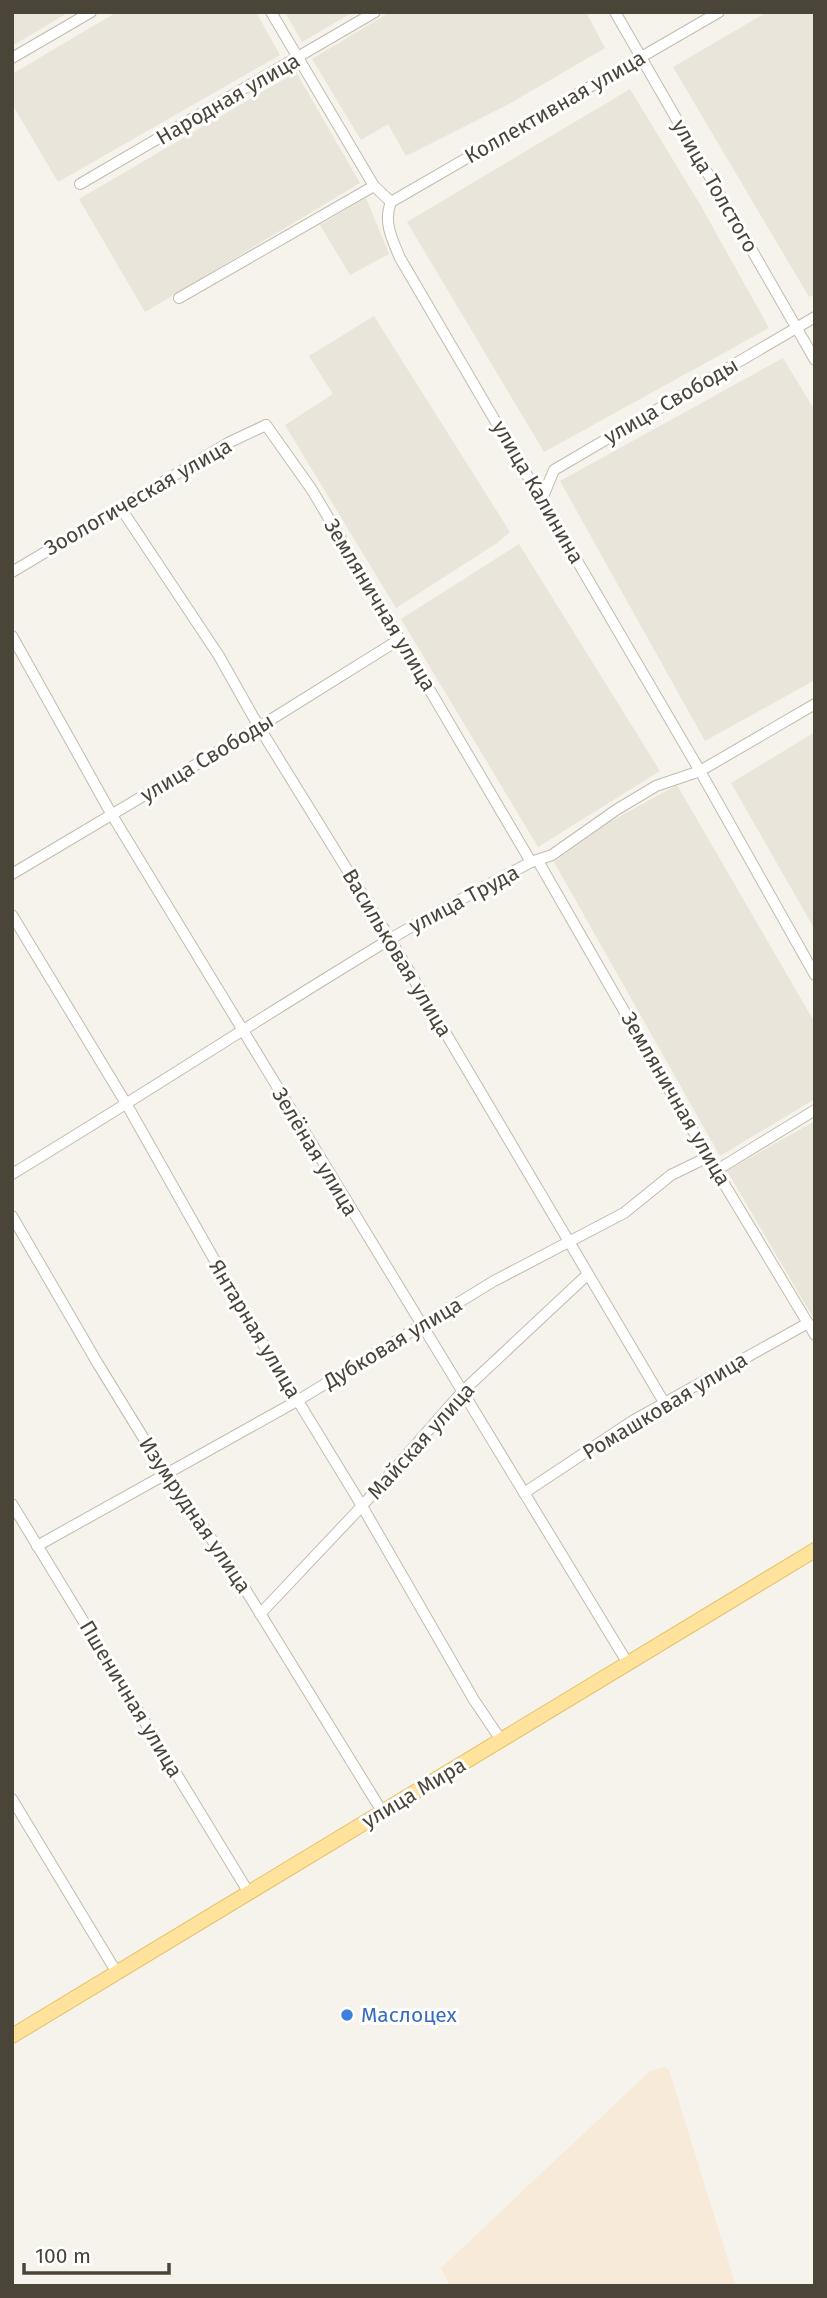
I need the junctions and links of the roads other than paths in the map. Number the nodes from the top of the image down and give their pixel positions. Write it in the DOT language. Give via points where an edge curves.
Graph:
graph roads {
  1 [pos="91,12"];
  2 [pos="271,12"];
  3 [pos="375,12"];
  4 [pos="615,12"];
  5 [pos="719,12"];
  6 [pos="12,58"];
  7 [pos="642,58"];
  8 [pos="298,59"];
  9 [pos="80,184"];
  10 [pos="374,186"];
  11 [pos="391,202"];
  12 [pos="179,298"];
  13 [pos="815,317"];
  14 [pos="796,328"];
  15 [pos="815,360"];
  16 [pos="266,425"];
  17 [pos="542,499"];
  18 [pos="120,507"];
  19 [pos="12,572"];
  20 [pos="12,636"];
  21 [pos="400,639"];
  22 [pos="815,704"];
  23 [pos="259,727"];
  24 [pos="701,771"];
  25 [pos="112,815"];
  26 [pos="535,862"];
  27 [pos="12,874"];
  28 [pos="12,915"];
  29 [pos="390,939"];
  30 [pos="815,975"];
  31 [pos="241,1031"];
  32 [pos="127,1105"];
  33 [pos="815,1110"];
  34 [pos="708,1157"];
  35 [pos="717,1170"];
  36 [pos="12,1174"];
  37 [pos="12,1216"];
  38 [pos="569,1242"];
  39 [pos="587,1275"];
  40 [pos="808,1323"];
  41 [pos="421,1325"];
  42 [pos="815,1335"];
  43 [pos="462,1392"];
  44 [pos="297,1401"];
  45 [pos="665,1404"];
  46 [pos="165,1473"];
  47 [pos="524,1493"];
  48 [pos="12,1504"];
  49 [pos="362,1506"];
  50 [pos="37,1546"];
  51 [pos="815,1550"];
  52 [pos="260,1614"];
  53 [pos="628,1662"];
  54 [pos="501,1740"];
  55 [pos="12,1799"];
  56 [pos="383,1813"];
  57 [pos="249,1893"];
  58 [pos="117,1973"];
  59 [pos="12,2036"];
  1 -- 6 [label="street"];
  2 -- 8 [label="street"];
  3 -- 8 [label="street, Народная улица"];
  4 -- 7 [label="street, улица Толстого"];
  5 -- 7 [label="street, Коллективная улица"];
  7 -- 11 [label="street, Коллективная улица"];
  7 -- 14 [label="street, улица Толстого"];
  8 -- 9 [label="street, Народная улица"];
  8 -- 10 [label="street"];
  10 -- 11 [label="street"];
  10 -- 12 [label="street"];
  11 -- 17 [label="street, улица Калинина" via="388,232 400,258"];
  13 -- 14 [label="street, улица Свободы"];
  14 -- 15 [label="street, улица Толстого"];
  14 -- 17 [label="street, улица Свободы" via="554,470"];
  16 -- 18 [label="street, Зоологическая улица"];
  16 -- 21 [label="street, Земляничная улица" via="312,490"];
  17 -- 24 [label="street, улица Калинина"];
  18 -- 19 [label="street, Зоологическая улица"];
  18 -- 23 [label="street, Васильковая улица" via="219,656"];
  20 -- 25 [label="street, Зелёная улица"];
  21 -- 23 [label="street, улица Свободы"];
  21 -- 26 [label="street, Земляничная улица"];
  22 -- 24 [label="street, улица Труда"];
  23 -- 25 [label="street, улица Свободы"];
  23 -- 29 [label="street, Васильковая улица"];
  24 -- 26 [label="street, улица Труда" via="656,786"];
  24 -- 30 [label="street, улица Калинина"];
  25 -- 27 [label="street, улица Свободы"];
  25 -- 31 [label="street, Зелёная улица"];
  26 -- 29 [label="street, улица Труда"];
  26 -- 34 [label="street, Земляничная улица"];
  28 -- 32 [label="street, Янтарная улица"];
  29 -- 31 [label="street, улица Труда"];
  29 -- 38 [label="street, Васильковая улица"];
  31 -- 32 [label="street, улица Труда"];
  31 -- 41 [label="street, Зелёная улица"];
  32 -- 36 [label="street, улица Труда"];
  32 -- 44 [label="street, Янтарная улица"];
  33 -- 35 [label="street"];
  34 -- 35 [label="street, Земляничная улица"];
  34 -- 38 [label="street, Дубковая улица" via="671,1175 624,1213"];
  35 -- 40 [label="street, Земляничная улица"];
  37 -- 46 [label="street, Изумрудная улица"];
  38 -- 39 [label="street, Васильковая улица"];
  38 -- 41 [label="street, Дубковая улица"];
  39 -- 43 [label="street, Майская улица"];
  39 -- 45 [label="street, Васильковая улица"];
  40 -- 42 [label="street, Земляничная улица"];
  40 -- 45 [label="street, Ромашковая улица"];
  41 -- 43 [label="street, Зелёная улица"];
  41 -- 44 [label="street, Дубковая улица"];
  43 -- 47 [label="street, Зелёная улица"];
  43 -- 49 [label="street, Майская улица"];
  44 -- 46 [label="street, Дубковая улица"];
  44 -- 49 [label="street, Янтарная улица"];
  45 -- 47 [label="street, Ромашковая улица"];
  46 -- 50 [label="street, Дубковая улица"];
  46 -- 52 [label="street, Изумрудная улица"];
  47 -- 53 [label="street, Зелёная улица"];
  48 -- 50 [label="street, Пшеничная улица"];
  49 -- 52 [label="street, Майская улица"];
  49 -- 54 [label="street, Янтарная улица"];
  50 -- 57 [label="street, Пшеничная улица"];
  51 -- 53 [label="main road, улица Мира"];
  52 -- 56 [label="street, Изумрудная улица"];
  53 -- 54 [label="main road, улица Мира"];
  54 -- 56 [label="main road, улица Мира"];
  55 -- 58 [label="street"];
  56 -- 57 [label="main road, улица Мира"];
  57 -- 58 [label="main road, улица Мира"];
  58 -- 59 [label="main road, улица Мира"];
}
